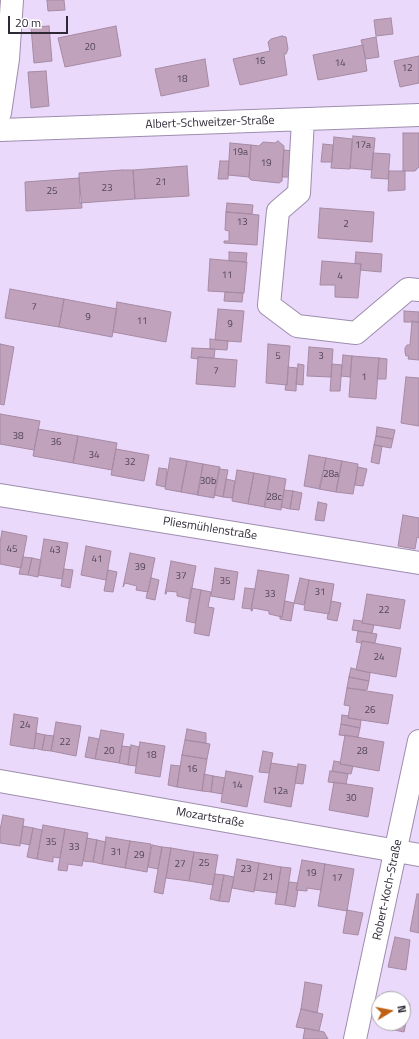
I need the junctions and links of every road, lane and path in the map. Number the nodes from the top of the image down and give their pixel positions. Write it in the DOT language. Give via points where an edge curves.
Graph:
graph roads {
  1 [pos="12,0"];
  2 [pos="4,58"];
  3 [pos="0,113"];
  4 [pos="419,115"];
  5 [pos="303,120"];
  6 [pos="0,130"];
  7 [pos="419,290"];
  8 [pos="0,495"];
  9 [pos="419,563"];
  10 [pos="419,741"];
  11 [pos="0,781"];
  12 [pos="396,851"];
  13 [pos="419,855"];
  14 [pos="355,1039"];
  1 -- 2 [label="street"];
  2 -- 3 [label="street"];
  4 -- 5 [label="street, Albert-Schweitzer-Straße"];
  5 -- 6 [label="street, Albert-Schweitzer-Straße"];
  5 -- 7 [label="street" via="299,192 278,211 269,305 297,326 356,333 408,290"];
  8 -- 9 [label="street, Pliesmühlenstraße"];
  10 -- 12 [label="street, Robert-Koch-Straße"];
  11 -- 12 [label="street, Mozartstraße"];
  12 -- 13 [label="street, Mozartstraße"];
  12 -- 14 [label="street, Robert-Koch-Straße"];
}
